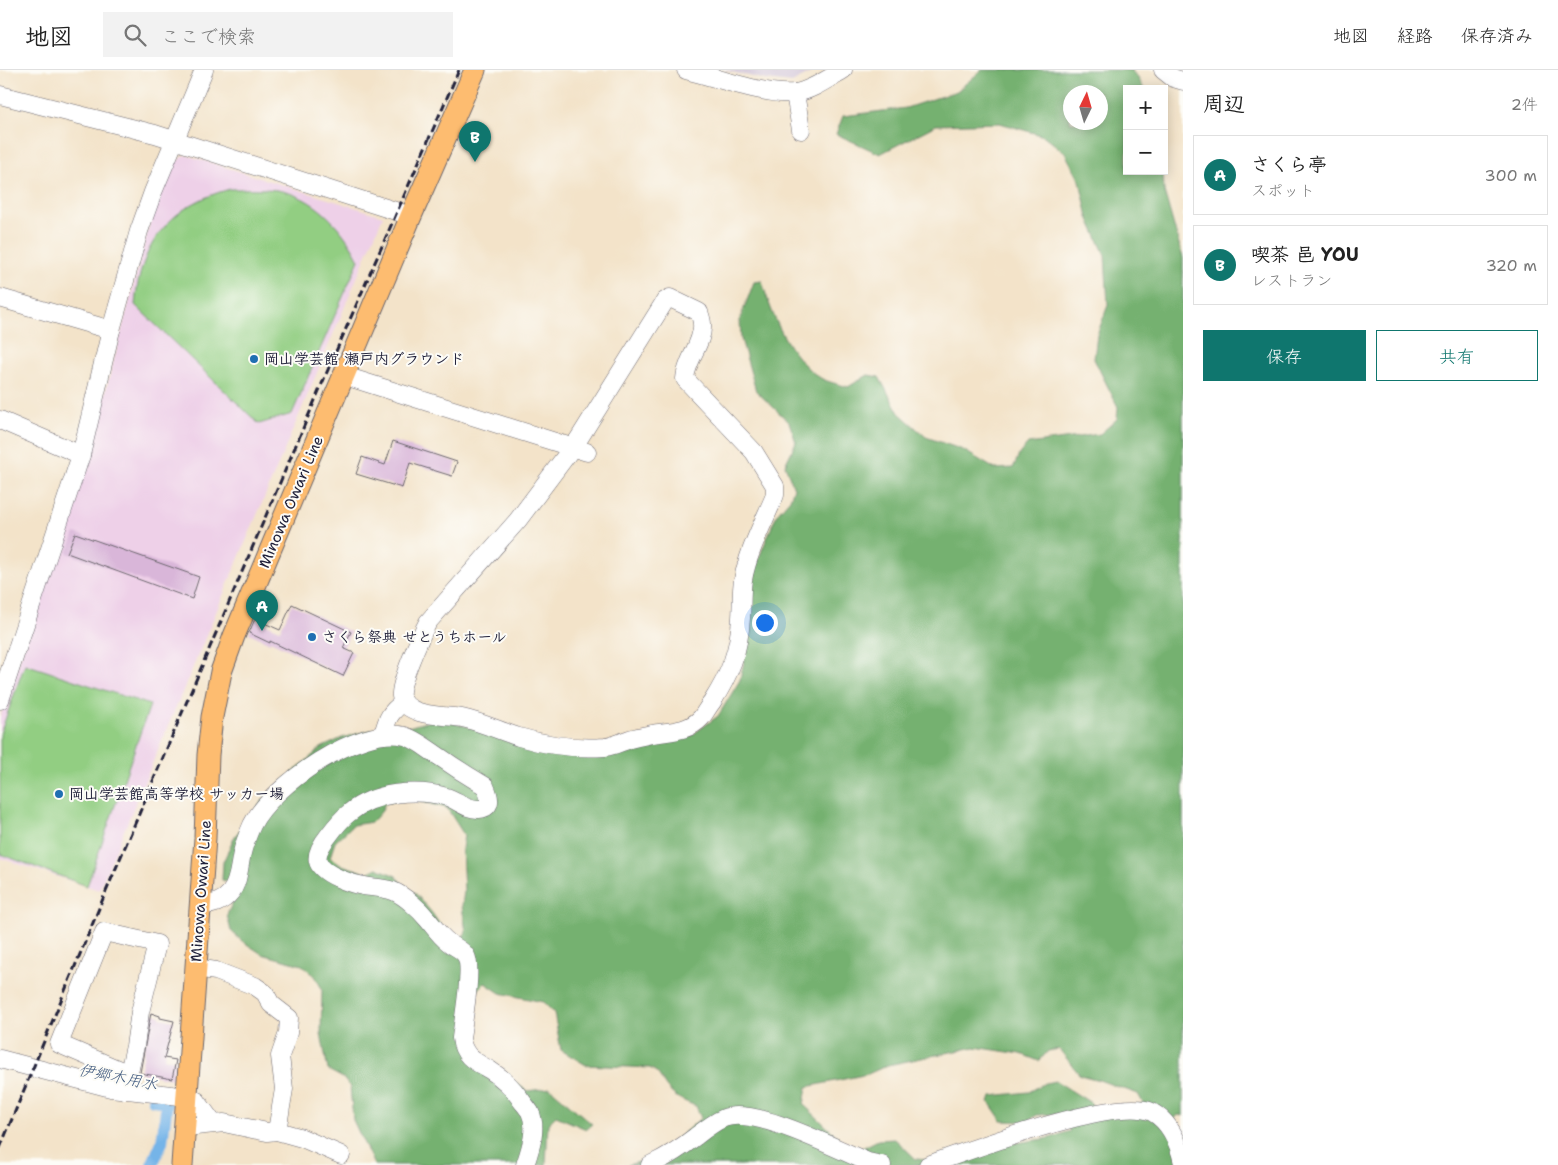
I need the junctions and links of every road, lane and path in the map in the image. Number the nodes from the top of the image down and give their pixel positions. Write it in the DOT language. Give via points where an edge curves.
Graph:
graph roads {
  1 [pos="204,70"];
  2 [pos="475,70"];
  3 [pos="686,70"];
  4 [pos="843,70"];
  5 [pos="1163,70"];
  6 [pos="1183,82"];
  7 [pos="795,93"];
  8 [pos="0,96"];
  9 [pos="801,130"];
  10 [pos="175,142"];
  11 [pos="411,216"];
  12 [pos="0,298"];
  13 [pos="111,330"];
  14 [pos="345,376"];
  15 [pos="0,420"];
  16 [pos="579,450"];
  17 [pos="81,455"];
  18 [pos="4,673"];
  19 [pos="0,700"];
  20 [pos="404,702"];
  21 [pos="383,735"];
  22 [pos="200,905"];
  23 [pos="196,968"];
  24 [pos="0,1059"];
  25 [pos="127,1082"];
  26 [pos="188,1098"];
  27 [pos="213,1123"];
  28 [pos="186,1127"];
  29 [pos="277,1131"];
  30 [pos="341,1155"];
  31 [pos="1183,1163"];
  32 [pos="182,1165"];
  33 [pos="525,1165"];
  34 [pos="650,1165"];
  35 [pos="882,1165"];
  36 [pos="928,1165"];
  1 -- 10 [label="street"];
  2 -- 11 [label="main road, Minowa Owari Line"];
  3 -- 7 [label="street" via="770,92"];
  4 -- 7 [label="street"];
  5 -- 6 [label="street"];
  7 -- 9 [label="street"];
  8 -- 10 [label="street" via="155,134"];
  10 -- 11 [label="street"];
  10 -- 13 [label="street" via="139,231"];
  11 -- 14 [label="main road, Minowa Owari Line"];
  12 -- 13 [label="street"];
  13 -- 17 [label="street"];
  14 -- 16 [label="street"];
  14 -- 22 [label="main road, Minowa Owari Line" via="221,672 209,745"];
  15 -- 17 [label="street"];
  16 -- 20 [label="street" via="428,622 403,684 401,696"];
  16 -- 20 [label="street" via="665,301 670,298 698,312 701,334 686,370 686,379 754,452 775,486 775,495 746,565 742,582 742,617 734,660 723,685 701,718 678,731 628,739 615,746 578,747 521,738 463,718 428,715 412,710"];
  17 -- 18 [label="street"];
  18 -- 19 [label="street"];
  20 -- 21 [label="street" via="392,711"];
  21 -- 22 [label="street" via="356,742 321,758 271,797 252,824 231,893 221,901"];
  21 -- 33 [label="street" via="407,736 418,742 485,786 489,802 478,809 425,793 384,796 362,804 339,822 319,851 317,861 320,868 345,881 394,891 426,918 447,942 466,955 468,977 462,1047 469,1058 514,1089 530,1112 533,1127"];
  22 -- 23 [label="main road, Minowa Owari Line"];
  23 -- 26 [label="main road, Minowa Owari Line"];
  23 -- 29 [label="street" via="216,971 255,986 289,1018 280,1056 284,1089"];
  24 -- 25 [label="street" via="111,1088"];
  25 -- 25 [label="street" via="157,944 104,932 59,1044"];
  25 -- 26 [label="street"];
  26 -- 27 [label="street" via="197,1101"];
  26 -- 28 [label="main road, Minowa Owari Line"];
  27 -- 28 [label="street"];
  27 -- 29 [label="street"];
  28 -- 32 [label="main road, Minowa Owari Line"];
  29 -- 30 [label="street"];
  31 -- 36 [label="street" via="1174,1135 1163,1121 1152,1112 1139,1109 1083,1116"];
  34 -- 35 [label="street" via="669,1156 723,1118 735,1115 774,1122"];
}
